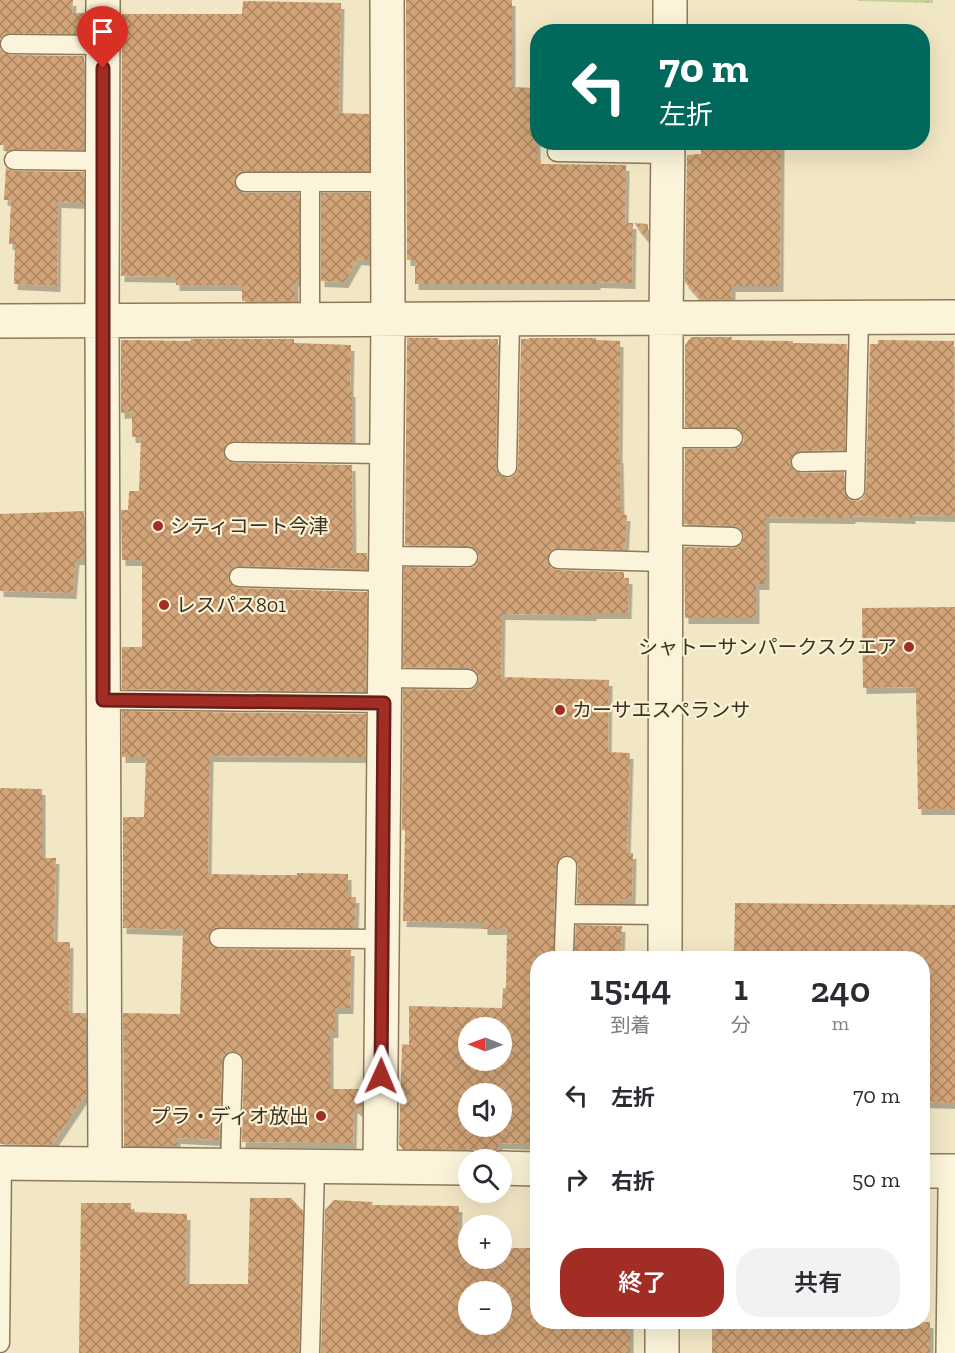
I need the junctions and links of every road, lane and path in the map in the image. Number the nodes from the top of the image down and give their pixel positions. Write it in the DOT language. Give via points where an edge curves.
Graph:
graph roads {
  1 [pos="103,0"];
  2 [pos="387,0"];
  3 [pos="670,0"];
  4 [pos="670,24"];
  5 [pos="10,44"];
  6 [pos="103,45"];
  7 [pos="612,150"];
  8 [pos="668,150"];
  9 [pos="557,152"];
  10 [pos="14,160"];
  11 [pos="102,161"];
  12 [pos="245,182"];
  13 [pos="310,182"];
  14 [pos="387,182"];
  15 [pos="859,317"];
  16 [pos="955,317"];
  17 [pos="666,319"];
  18 [pos="102,320"];
  19 [pos="310,320"];
  20 [pos="388,320"];
  21 [pos="510,320"];
  22 [pos="0,321"];
  23 [pos="665,438"];
  24 [pos="733,438"];
  25 [pos="234,452"];
  26 [pos="386,454"];
  27 [pos="856,461"];
  28 [pos="801,462"];
  29 [pos="507,467"];
  30 [pos="855,490"];
  31 [pos="733,537"];
  32 [pos="665,549"];
  33 [pos="468,557"];
  34 [pos="558,559"];
  35 [pos="385,568"];
  36 [pos="239,577"];
  37 [pos="468,679"];
  38 [pos="385,691"];
  39 [pos="103,700"];
  40 [pos="567,866"];
  41 [pos="566,914"];
  42 [pos="665,915"];
  43 [pos="219,938"];
  44 [pos="382,939"];
  45 [pos="564,950"];
  46 [pos="665,951"];
  47 [pos="233,1062"];
  48 [pos="1,1163"];
  49 [pos="105,1164"];
  50 [pos="230,1166"];
  51 [pos="315,1167"];
  52 [pos="380,1167"];
  53 [pos="458,1168"];
  54 [pos="512,1168"];
  55 [pos="530,1168"];
  56 [pos="930,1171"];
  57 [pos="955,1171"];
  58 [pos="955,1190"];
  59 [pos="662,1329"];
  60 [pos="0,1343"];
  61 [pos="310,1353"];
  62 [pos="662,1353"];
  63 [pos="953,1353"];
  1 -- 6 [label="street"];
  2 -- 14 [label="street"];
  3 -- 4 [label="street"];
  5 -- 6 [label="lane"];
  6 -- 11 [label="street"];
  7 -- 9 [label="lane"];
  8 -- 17 [label="street"];
  10 -- 11 [label="lane"];
  11 -- 18 [label="street"];
  12 -- 13 [label="lane"];
  13 -- 14 [label="lane"];
  13 -- 19 [label="lane"];
  14 -- 20 [label="street"];
  15 -- 16 [label="street"];
  15 -- 17 [label="street"];
  15 -- 27 [label="lane"];
  17 -- 21 [label="street"];
  17 -- 23 [label="street"];
  18 -- 19 [label="street"];
  18 -- 22 [label="street"];
  18 -- 39 [label="street"];
  19 -- 20 [label="street"];
  20 -- 21 [label="street"];
  20 -- 26 [label="street"];
  21 -- 29 [label="lane"];
  23 -- 24 [label="lane"];
  23 -- 32 [label="street"];
  25 -- 26 [label="lane"];
  26 -- 35 [label="street"];
  27 -- 28 [label="lane"];
  27 -- 30 [label="lane"];
  31 -- 32 [label="lane"];
  32 -- 34 [label="lane"];
  32 -- 42 [label="street"];
  33 -- 35 [label="lane"];
  35 -- 36 [label="lane"];
  35 -- 38 [label="street"];
  37 -- 38 [label="lane"];
  38 -- 39 [label="lane"];
  38 -- 44 [label="street"];
  39 -- 49 [label="street"];
  40 -- 41 [label="lane"];
  41 -- 42 [label="lane"];
  41 -- 45 [label="lane"];
  42 -- 46 [label="street"];
  43 -- 44 [label="lane"];
  44 -- 52 [label="street"];
  47 -- 50 [label="lane"];
  48 -- 49 [label="street"];
  48 -- 60 [label="lane"];
  49 -- 50 [label="street"];
  50 -- 51 [label="street"];
  51 -- 52 [label="street"];
  51 -- 61 [label="lane"];
  52 -- 53 [label="street"];
  54 -- 55 [label="street"];
  56 -- 57 [label="street"];
  58 -- 63 [label="street"];
  59 -- 62 [label="street"];
}
